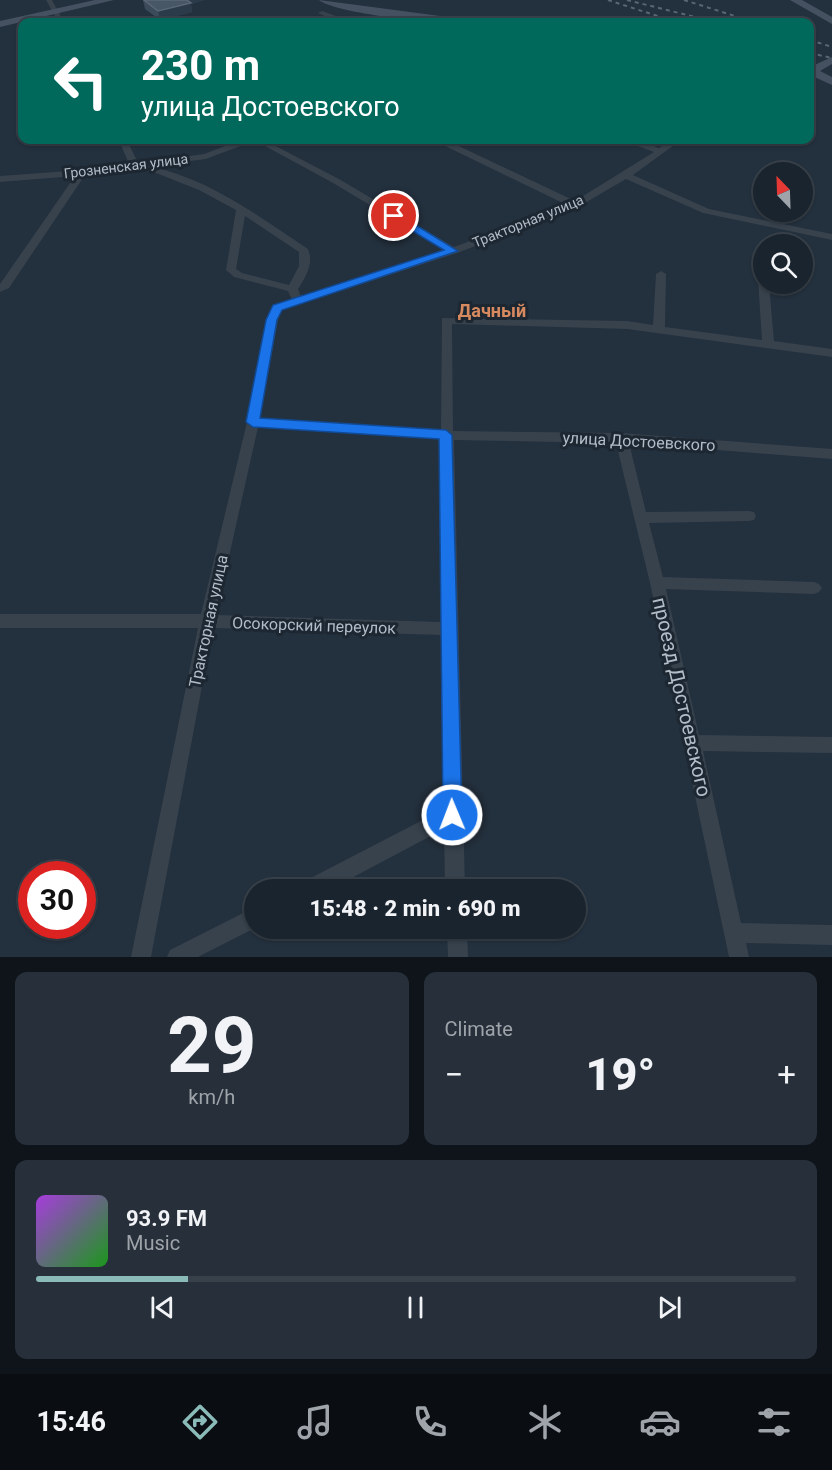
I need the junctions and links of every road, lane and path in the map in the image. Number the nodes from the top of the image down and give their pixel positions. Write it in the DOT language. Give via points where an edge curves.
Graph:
graph roads {
  1 [pos="49,0"];
  2 [pos="109,0"];
  3 [pos="324,0"];
  4 [pos="795,0"];
  5 [pos="340,6"];
  6 [pos="56,12"];
  7 [pos="28,18"];
  8 [pos="60,18"];
  9 [pos="334,18"];
  10 [pos="432,18"];
  11 [pos="18,20"];
  12 [pos="832,21"];
  13 [pos="0,24"];
  14 [pos="832,60"];
  15 [pos="814,69"];
  16 [pos="814,73"];
  17 [pos="832,82"];
  18 [pos="125,144"];
  19 [pos="238,144"];
  20 [pos="266,144"];
  21 [pos="448,144"];
  22 [pos="641,144"];
  23 [pos="670,144"];
  24 [pos="659,151"];
  25 [pos="135,166"];
  26 [pos="82,173"];
  27 [pos="626,175"];
  28 [pos="0,179"];
  29 [pos="575,205"];
  30 [pos="241,211"];
  31 [pos="832,237"];
  32 [pos="453,251"];
  33 [pos="661,274"];
  34 [pos="0,289"];
  35 [pos="292,289"];
  36 [pos="764,294"];
  37 [pos="297,299"];
  38 [pos="659,330"];
  39 [pos="768,344"];
  40 [pos="832,353"];
  41 [pos="253,422"];
  42 [pos="446,435"];
  43 [pos="621,438"];
  44 [pos="832,454"];
  45 [pos="748,516"];
  46 [pos="641,518"];
  47 [pos="657,583"];
  48 [pos="814,588"];
  49 [pos="0,621"];
  50 [pos="207,621"];
  51 [pos="449,629"];
  52 [pos="693,743"];
  53 [pos="832,745"];
  54 [pos="452,815"];
  55 [pos="329,879"];
  56 [pos="455,879"];
  57 [pos="244,923"];
  58 [pos="734,933"];
  59 [pos="832,935"];
  60 [pos="457,939"];
  61 [pos="141,957"];
  62 [pos="177,957"];
  63 [pos="458,957"];
  64 [pos="739,957"];
  1 -- 6 [label="street"];
  2 -- 6 [label="street"];
  3 -- 5 [label="street"];
  4 -- 12 [label="street"];
  5 -- 9 [label="street" via="322,13"];
  5 -- 10 [label="street"];
  6 -- 7 [label="street"];
  6 -- 8 [label="street"];
  11 -- 13 [label="street"];
  14 -- 15 [label="street"];
  16 -- 17 [label="street"];
  18 -- 25 [label="street"];
  19 -- 25 [label="street, Грозненская улица" via="206,156"];
  20 -- 32 [label="street"];
  21 -- 29 [label="street"];
  22 -- 24 [label="street"];
  23 -- 24 [label="street, Тракторная улица"];
  24 -- 27 [label="street, Тракторная улица"];
  25 -- 26 [label="street, Грозненская улица"];
  25 -- 30 [label="street" via="158,169"];
  26 -- 28 [label="street, Грозненская улица"];
  26 -- 34 [label="street"];
  27 -- 29 [label="street, Тракторная улица"];
  27 -- 31 [label="street" via="706,211"];
  29 -- 32 [label="street, Тракторная улица"];
  30 -- 35 [label="street" via="304,251 298,282"];
  30 -- 35 [label="street" via="231,270"];
  32 -- 37 [label="street, Тракторная улица"];
  33 -- 38 [label="street"];
  35 -- 37 [label="street"];
  36 -- 39 [label="street"];
  37 -- 41 [label="street, Тракторная улица" via="277,308 272,320"];
  38 -- 39 [label="street"];
  38 -- 42 [label="street" via="446,320"];
  39 -- 40 [label="street"];
  41 -- 42 [label="street, улица Достоевского"];
  41 -- 50 [label="street, Тракторная улица"];
  42 -- 43 [label="street, улица Достоевского"];
  42 -- 51 [label="street"];
  43 -- 44 [label="street, улица Достоевского"];
  43 -- 46 [label="street, проезд Достоевского"];
  45 -- 46 [label="street"];
  46 -- 47 [label="street, проезд Достоевского"];
  47 -- 48 [label="street"];
  47 -- 52 [label="street, проезд Достоевского"];
  49 -- 50 [label="street, Осокорский переулок"];
  50 -- 51 [label="street, Осокорский переулок"];
  50 -- 61 [label="street, Тракторная улица"];
  51 -- 54 [label="street"];
  52 -- 53 [label="street"];
  52 -- 58 [label="street, проезд Достоевского"];
  54 -- 55 [label="street"];
  54 -- 56 [label="street"];
  57 -- 62 [label="street"];
  58 -- 59 [label="street"];
  58 -- 64 [label="street, проезд Достоевского"];
  60 -- 63 [label="street"];
}
